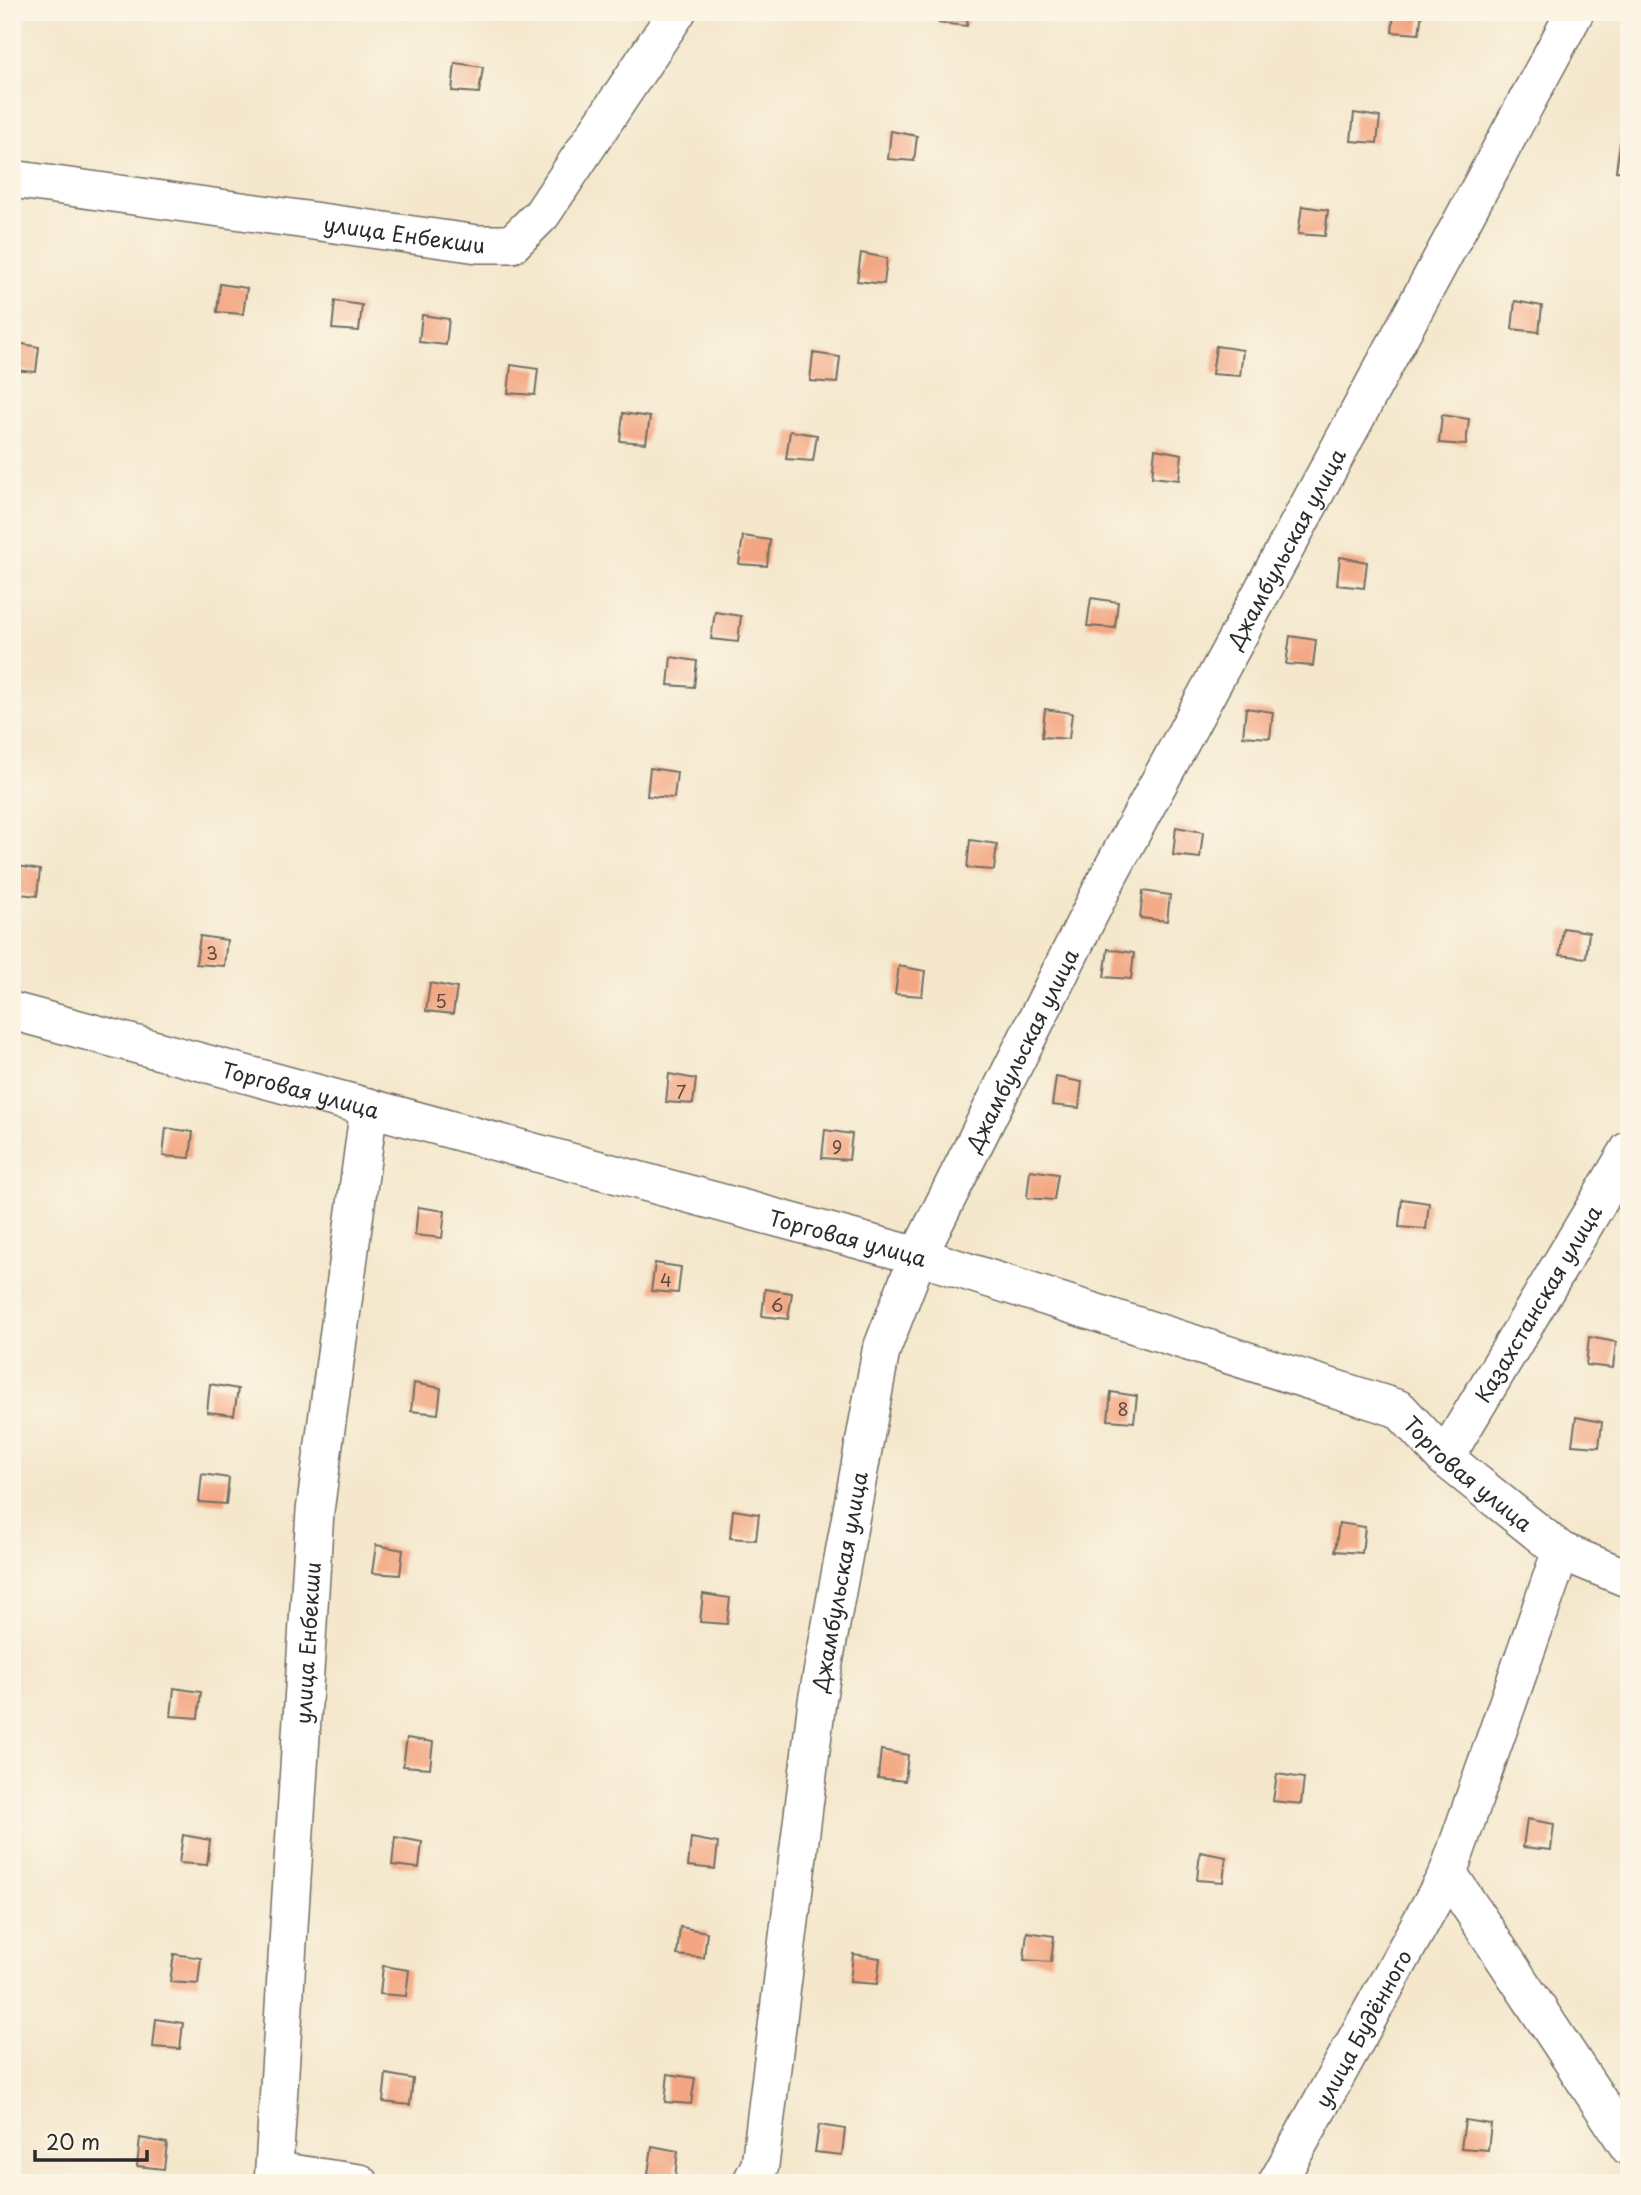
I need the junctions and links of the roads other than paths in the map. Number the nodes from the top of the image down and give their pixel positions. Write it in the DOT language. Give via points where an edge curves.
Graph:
graph roads {
  1 [pos="677,12"];
  2 [pos="1575,12"];
  3 [pos="12,180"];
  4 [pos="12,1011"];
  5 [pos="369,1107"];
  6 [pos="1629,1150"];
  7 [pos="918,1256"];
  8 [pos="1445,1458"];
  9 [pos="1561,1551"];
  10 [pos="1629,1579"];
  11 [pos="1448,1873"];
  12 [pos="1629,2147"];
  13 [pos="274,2177"];
  14 [pos="360,2183"];
  15 [pos="751,2183"];
  16 [pos="1277,2183"];
  1 -- 3 [label="street, улица Енбекши" via="542,214 512,244 478,244"];
  2 -- 7 [label="street, Джамбульская улица" via="1109,875"];
  4 -- 5 [label="street, Торговая улица"];
  5 -- 7 [label="street, Торговая улица"];
  5 -- 13 [label="street, улица Енбекши" via="315,1511"];
  6 -- 8 [label="street, Казахстанская улица"];
  7 -- 8 [label="street, Торговая улица" via="1399,1409"];
  7 -- 15 [label="street, Джамбульская улица" via="881,1351 817,1701 760,2165"];
  8 -- 9 [label="street, Торговая улица"];
  9 -- 10 [label="street, Торговая улица"];
  9 -- 11 [label="street, улица Будённого"];
  11 -- 12 [label="street"];
  11 -- 16 [label="street, улица Будённого"];
  13 -- 14 [label="street"];
}
